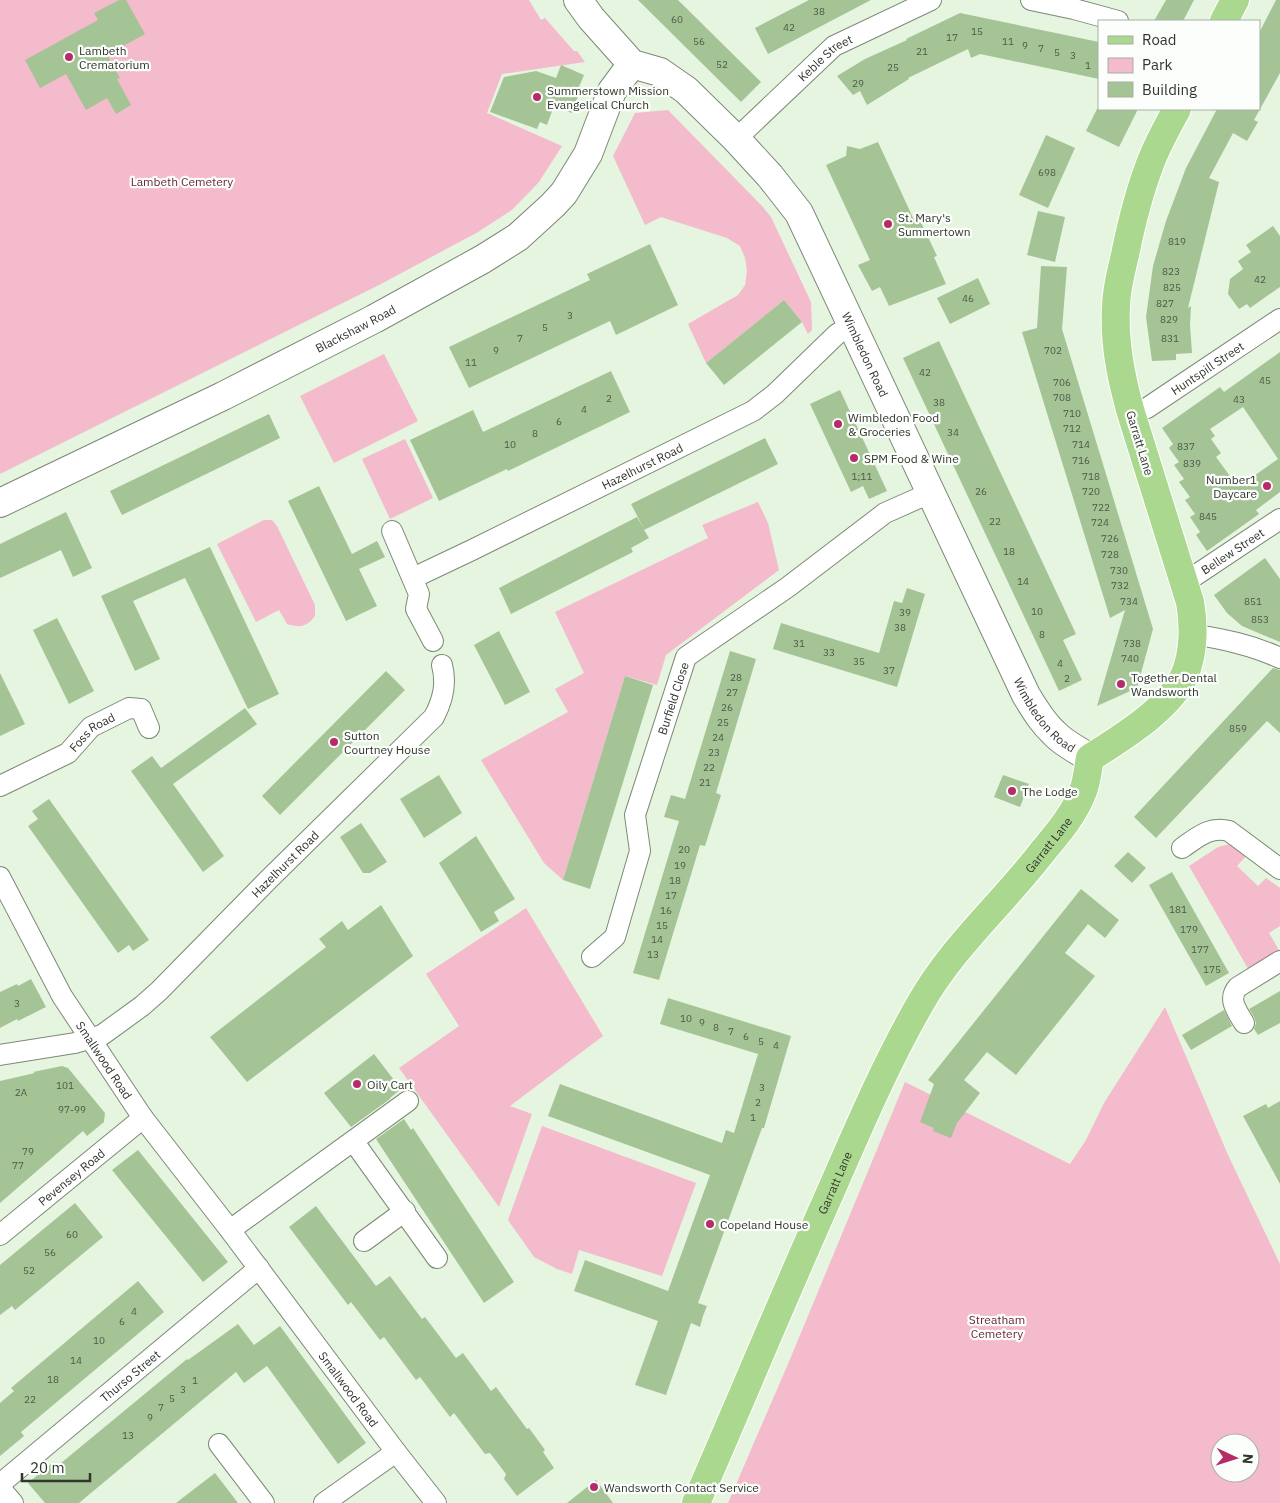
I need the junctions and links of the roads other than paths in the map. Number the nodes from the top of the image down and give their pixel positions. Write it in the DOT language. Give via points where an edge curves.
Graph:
graph roads {
  1 [pos="578,0"];
  2 [pos="931,0"];
  3 [pos="1031,0"];
  4 [pos="1235,0"];
  5 [pos="1114,20"];
  6 [pos="1225,20"];
  7 [pos="632,64"];
  8 [pos="1177,110"];
  9 [pos="736,139"];
  10 [pos="1280,319"];
  11 [pos="852,325"];
  12 [pos="1131,413"];
  13 [pos="930,493"];
  14 [pos="0,503"];
  15 [pos="1280,519"];
  16 [pos="392,531"];
  17 [pos="413,578"];
  18 [pos="1184,583"];
  19 [pos="1192,634"];
  20 [pos="433,641"];
  21 [pos="1280,658"];
  22 [pos="442,665"];
  23 [pos="149,728"];
  24 [pos="1090,758"];
  25 [pos="0,786"];
  26 [pos="1182,848"];
  27 [pos="1280,869"];
  28 [pos="0,877"];
  29 [pos="592,957"];
  30 [pos="1280,961"];
  31 [pos="1244,1023"];
  32 [pos="90,1039"];
  33 [pos="0,1055"];
  34 [pos="408,1101"];
  35 [pos="143,1118"];
  36 [pos="354,1142"];
  37 [pos="404,1211"];
  38 [pos="230,1230"];
  39 [pos="0,1235"];
  40 [pos="364,1242"];
  41 [pos="437,1258"];
  42 [pos="258,1268"];
  43 [pos="219,1444"];
  44 [pos="396,1452"];
  45 [pos="0,1484"];
  46 [pos="0,1488"];
  47 [pos="13,1503"];
  48 [pos="264,1503"];
  49 [pos="324,1503"];
  50 [pos="436,1503"];
  51 [pos="696,1503"];
  1 -- 7 [label="street"];
  2 -- 9 [label="street, Keble Street" via="834,46"];
  3 -- 5 [label="street"];
  4 -- 6 [label="main road"];
  7 -- 9 [label="street, Wimbledon Road" via="660,72 678,83"];
  7 -- 14 [label="street, Blackshaw Road" via="612,91 588,154 564,193 518,237 374,319"];
  8 -- 12 [label="main road, Garratt Lane" via="1143,186 1118,290 1116,337"];
  9 -- 11 [label="street, Wimbledon Road" via="799,213"];
  10 -- 12 [label="street, Huntspill Street" via="1147,408"];
  11 -- 13 [label="street, Wimbledon Road"];
  11 -- 17 [label="street, Hazelhurst Road" via="837,334 754,411"];
  12 -- 18 [label="main road, Garratt Lane"];
  13 -- 24 [label="street, Wimbledon Road" via="1038,715 1062,741"];
  13 -- 29 [label="street, Burfield Close" via="885,513 788,587 686,657 635,815 640,851 615,937"];
  15 -- 18 [label="street, Bellew Street"];
  16 -- 17 [label="street"];
  17 -- 20 [label="street" via="419,594 416,608"];
  18 -- 19 [label="main road, Garratt Lane" via="1192,616"];
  19 -- 21 [label="street" via="1224,639"];
  19 -- 24 [label="main road, Garratt Lane" via="1185,674 1172,694 1126,735"];
  22 -- 32 [label="street, Hazelhurst Road" via="444,688 434,717 160,991 102,1035"];
  23 -- 25 [label="street, Foss Road" via="141,709 130,708 92,727 68,753"];
  24 -- 51 [label="main road, Garratt Lane" via="1084,791 1072,812 1026,874 954,953 921,1001 889,1061"];
  26 -- 27 [label="street" via="1210,830 1220,829 1229,831"];
  28 -- 32 [label="street, Smallwood Road" via="62,996"];
  30 -- 31 [label="street" via="1235,991 1233,1001"];
  32 -- 33 [label="street, Hazelhurst Road"];
  32 -- 35 [label="street, Smallwood Road"];
  34 -- 36 [label="street"];
  35 -- 38 [label="street, Smallwood Road"];
  35 -- 39 [label="street, Pevensey Road"];
  36 -- 37 [label="street"];
  36 -- 38 [label="street"];
  37 -- 40 [label="street"];
  37 -- 41 [label="street"];
  38 -- 42 [label="street, Smallwood Road"];
  42 -- 44 [label="street, Smallwood Road"];
  42 -- 45 [label="street, Thurso Street"];
  43 -- 48 [label="street"];
  44 -- 49 [label="street"];
  44 -- 50 [label="street, Smallwood Road"];
  46 -- 47 [label="street"];
}
